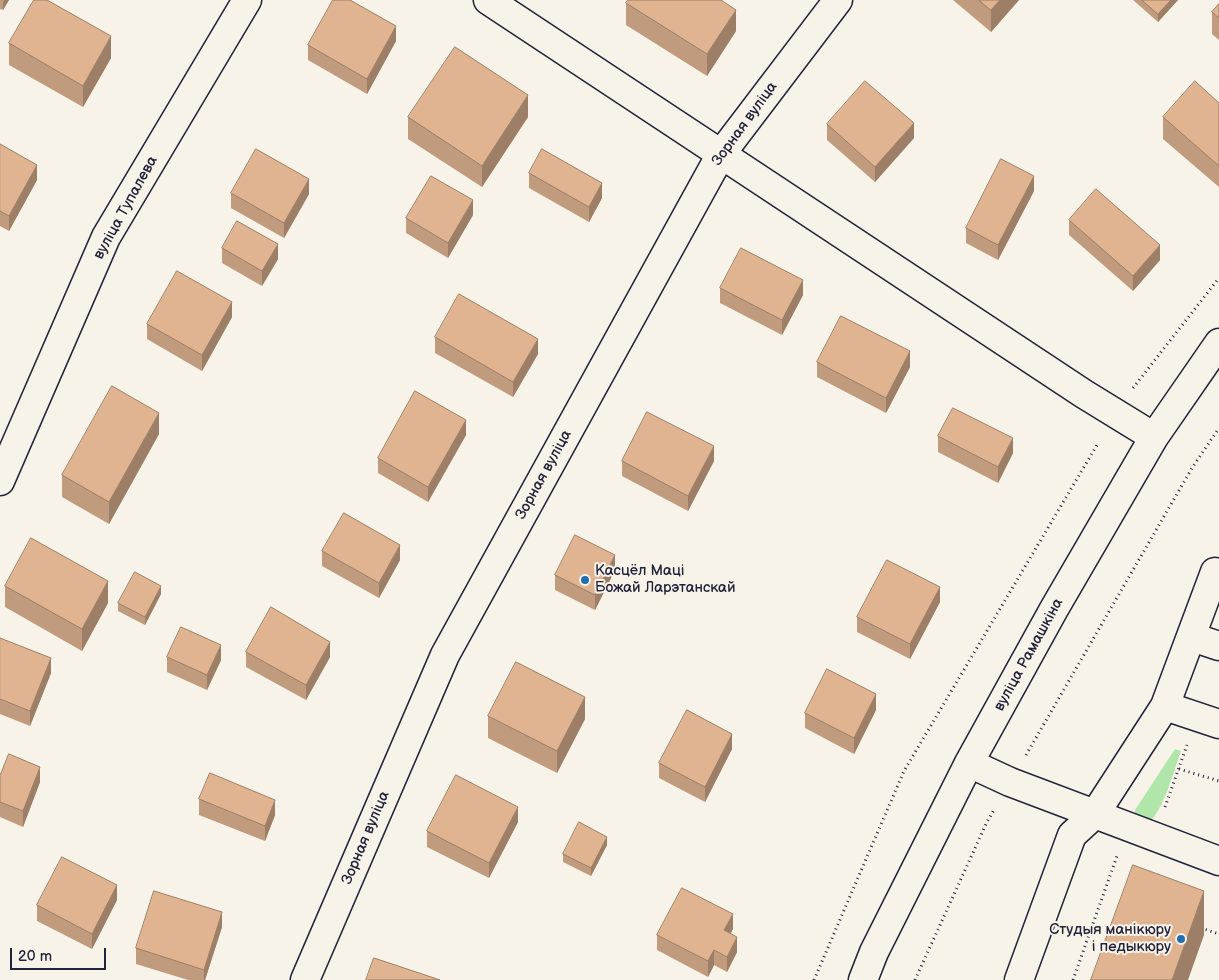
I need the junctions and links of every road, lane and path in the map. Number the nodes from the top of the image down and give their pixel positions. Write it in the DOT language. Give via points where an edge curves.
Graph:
graph roads {
  1 [pos="247,0"];
  2 [pos="488,0"];
  3 [pos="838,0"];
  4 [pos="721,154"];
  5 [pos="1219,278"];
  6 [pos="1219,343"];
  7 [pos="1128,394"];
  8 [pos="1219,428"];
  9 [pos="1154,437"];
  10 [pos="1097,445"];
  11 [pos="0,481"];
  12 [pos="1219,574"];
  13 [pos="1192,637"];
  14 [pos="1219,646"];
  15 [pos="1165,706"];
  16 [pos="1219,724"];
  17 [pos="1180,745"];
  18 [pos="969,763"];
  19 [pos="1179,769"];
  20 [pos="1219,781"];
  21 [pos="1010,782"];
  22 [pos="1165,808"];
  23 [pos="1096,814"];
  24 [pos="1118,853"];
  25 [pos="1219,861"];
  26 [pos="1194,925"];
  27 [pos="1219,934"];
  28 [pos="305,980"];
  29 [pos="814,980"];
  30 [pos="862,980"];
  31 [pos="915,980"];
  32 [pos="1019,980"];
  33 [pos="1073,980"];
  1 -- 11 [label="street, вуліца Тупалева" via="106,237"];
  2 -- 4 [label="street"];
  3 -- 4 [label="street, Зорная вуліца"];
  4 -- 9 [label="street" via="1092,400"];
  4 -- 28 [label="street, Зорная вуліца" via="445,655"];
  5 -- 7 [label="path"];
  6 -- 9 [label="street, вуліца Рамашкіна"];
  8 -- 21 [label="path" via="1192,468"];
  9 -- 18 [label="street, вуліца Рамашкіна"];
  10 -- 29 [label="path" via="904,771"];
  12 -- 13 [label="street" via="1215,572"];
  13 -- 14 [label="street"];
  13 -- 15 [label="street"];
  15 -- 16 [label="street"];
  15 -- 23 [label="street"];
  17 -- 19 [label="path" via="1187,747"];
  18 -- 21 [label="street"];
  18 -- 30 [label="street, вуліца Рамашкіна"];
  19 -- 20 [label="path"];
  19 -- 22 [label="path"];
  21 -- 23 [label="street"];
  21 -- 31 [label="path" via="986,824"];
  23 -- 25 [label="street"];
  23 -- 32 [label="street" via="1072,836"];
  24 -- 33 [label="path"];
  26 -- 27 [label="path"];
}
